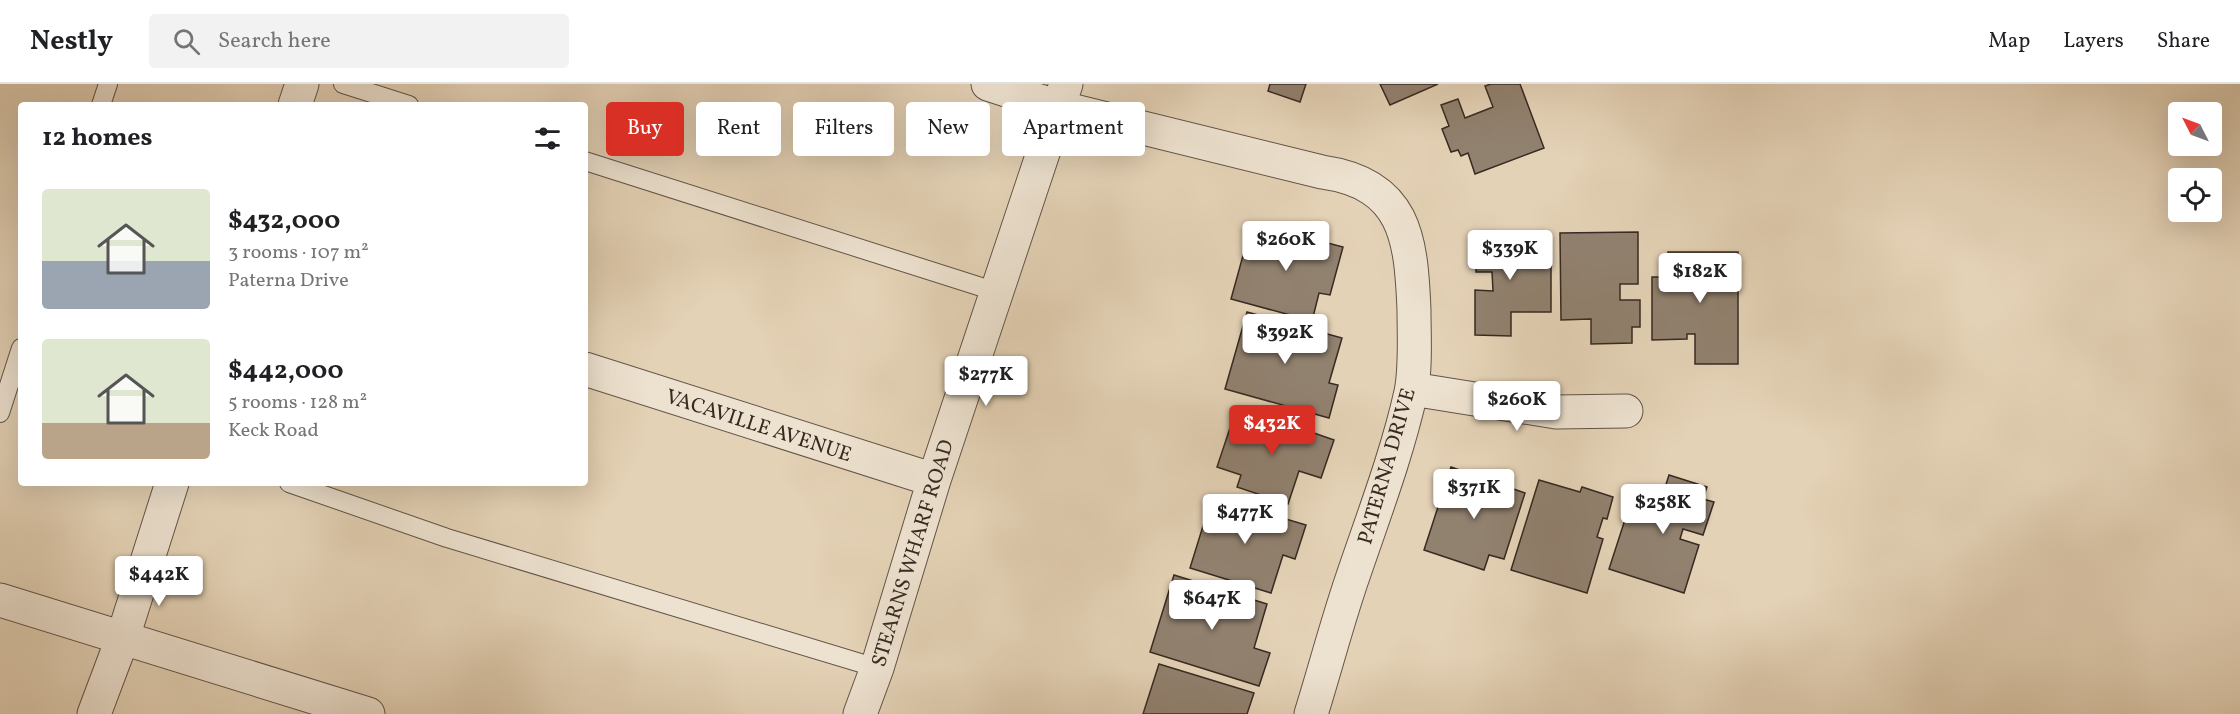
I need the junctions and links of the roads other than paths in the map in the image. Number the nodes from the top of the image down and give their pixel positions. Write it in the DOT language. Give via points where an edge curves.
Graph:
graph roads {
  1 [pos="108,84"];
  2 [pos="302,84"];
  3 [pos="343,84"];
  4 [pos="988,84"];
  5 [pos="1062,96"];
  6 [pos="102,102"];
  7 [pos="296,102"];
  8 [pos="400,102"];
  9 [pos="588,162"];
  10 [pos="997,292"];
  11 [pos="18,357"];
  12 [pos="588,370"];
  13 [pos="1412,389"];
  14 [pos="1626,411"];
  15 [pos="0,413"];
  16 [pos="934,480"];
  17 [pos="171,486"];
  18 [pos="298,486"];
  19 [pos="0,600"];
  20 [pos="123,637"];
  21 [pos="877,668"];
  22 [pos="94,714"];
  23 [pos="368,714"];
  24 [pos="860,714"];
  25 [pos="1311,714"];
  1 -- 6 [label="lane"];
  2 -- 7 [label="street"];
  3 -- 8 [label="lane"];
  4 -- 5 [label="street, PATERNA DRIVE"];
  5 -- 10 [label="street, STEARNS WHARF ROAD"];
  5 -- 13 [label="street, PATERNA DRIVE" via="1342,175 1359,181 1386,200 1402,226 1412,268"];
  9 -- 10 [label="lane"];
  10 -- 16 [label="street, STEARNS WHARF ROAD"];
  11 -- 15 [label="lane"];
  12 -- 16 [label="street, VACAVILLE AVENUE"];
  13 -- 14 [label="street" via="1556,412"];
  13 -- 25 [label="street, PATERNA DRIVE"];
  16 -- 21 [label="street, STEARNS WHARF ROAD"];
  17 -- 20 [label="street"];
  18 -- 21 [label="lane" via="447,538"];
  19 -- 20 [label="street"];
  20 -- 22 [label="street"];
  20 -- 23 [label="street"];
  21 -- 24 [label="street, STEARNS WHARF ROAD"];
}
